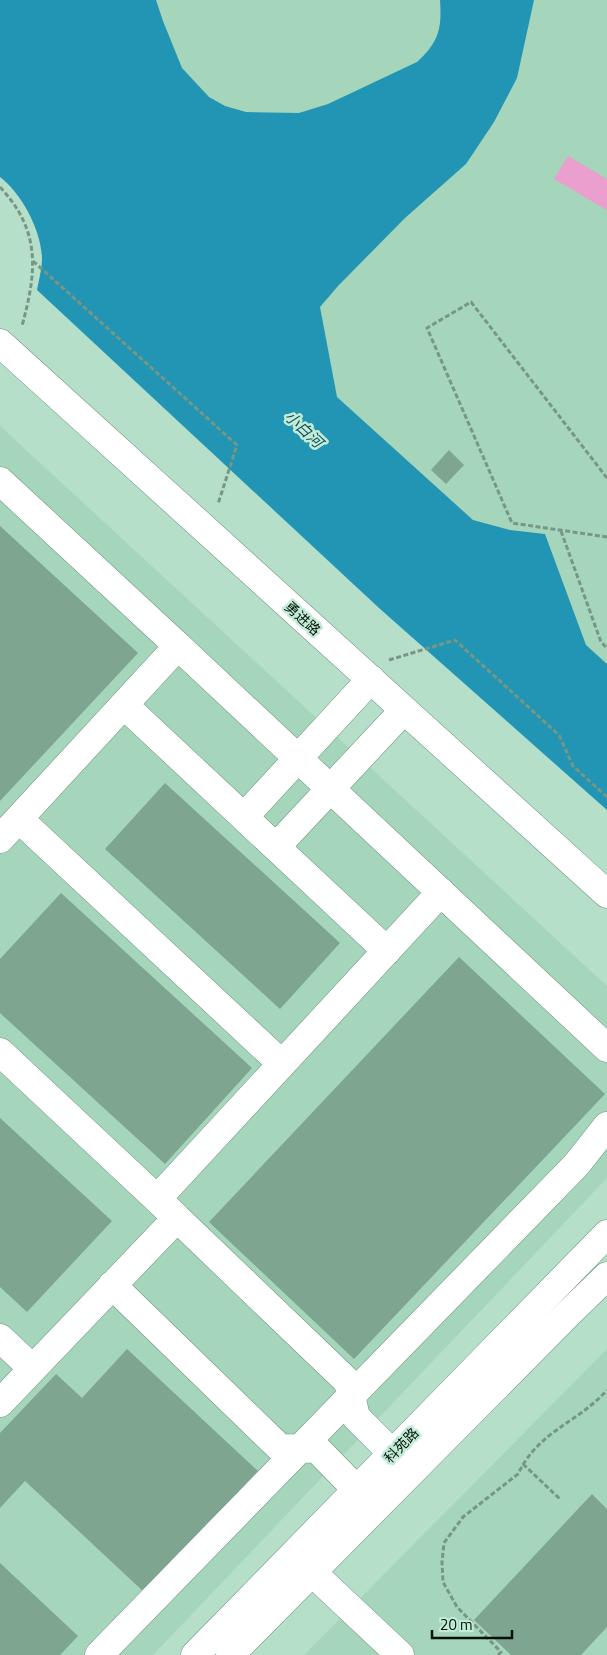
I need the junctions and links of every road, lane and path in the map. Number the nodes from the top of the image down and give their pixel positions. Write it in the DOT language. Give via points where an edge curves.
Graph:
graph roads {
  1 [pos="0,187"];
  2 [pos="33,261"];
  3 [pos="7,349"];
  4 [pos="607,478"];
  5 [pos="226,480"];
  6 [pos="0,481"];
  7 [pos="561,530"];
  8 [pos="607,537"];
  9 [pos="178,646"];
  10 [pos="607,648"];
  11 [pos="416,651"];
  12 [pos="371,679"];
  13 [pos="124,705"];
  14 [pos="404,710"];
  15 [pos="298,759"];
  16 [pos="331,790"];
  17 [pos="607,797"];
  18 [pos="244,817"];
  19 [pos="19,819"];
  20 [pos="0,839"];
  21 [pos="276,847"];
  22 [pos="441,892"];
  23 [pos="607,894"];
  24 [pos="387,951"];
  25 [pos="607,1048"];
  26 [pos="0,1052"];
  27 [pos="282,1064"];
  28 [pos="607,1126"];
  29 [pos="157,1199"];
  30 [pos="177,1218"];
  31 [pos="607,1234"];
  32 [pos="607,1276"];
  33 [pos="112,1285"];
  34 [pos="0,1338"];
  35 [pos="32,1368"];
  36 [pos="607,1390"];
  37 [pos="351,1396"];
  38 [pos="0,1403"];
  39 [pos="300,1448"];
  40 [pos="393,1454"];
  41 [pos="523,1464"];
  42 [pos="358,1490"];
  43 [pos="561,1500"];
  44 [pos="303,1564"];
  45 [pos="99,1655"];
  46 [pos="195,1655"];
  47 [pos="230,1655"];
  48 [pos="400,1655"];
  49 [pos="498,1655"];
  1 -- 2 [label="path" via="16,206 27,227"];
  2 -- 3 [label="path" via="32,290"];
  2 -- 5 [label="path" via="237,445"];
  3 -- 12 [label="street, 勇进路"];
  4 -- 7 [label="path" via="471,302 427,328 512,523"];
  6 -- 9 [label="street"];
  7 -- 8 [label="path"];
  7 -- 10 [label="path" via="601,642"];
  9 -- 13 [label="street"];
  9 -- 15 [label="street"];
  11 -- 17 [label="path" via="455,640 559,735 573,766"];
  12 -- 14 [label="street, 勇进路"];
  12 -- 15 [label="street"];
  13 -- 18 [label="street"];
  13 -- 19 [label="street"];
  14 -- 16 [label="street"];
  14 -- 23 [label="street, 勇进路"];
  15 -- 16 [label="street"];
  15 -- 18 [label="street"];
  16 -- 21 [label="street"];
  16 -- 22 [label="street"];
  18 -- 21 [label="street"];
  19 -- 20 [label="street"];
  19 -- 27 [label="street"];
  21 -- 24 [label="street"];
  22 -- 24 [label="street"];
  22 -- 25 [label="street"];
  24 -- 27 [label="street"];
  26 -- 29 [label="street"];
  27 -- 29 [label="street"];
  28 -- 37 [label="street" via="577,1164"];
  29 -- 30 [label="street"];
  30 -- 33 [label="street"];
  30 -- 37 [label="street" via="348,1382"];
  31 -- 40 [label="street, 科苑路"];
  32 -- 44 [label="street, 科苑路"];
  33 -- 35 [label="street"];
  33 -- 39 [label="street" via="280,1448"];
  34 -- 35 [label="street"];
  35 -- 38 [label="street"];
  36 -- 41 [label="path" via="583,1412 546,1437"];
  37 -- 39 [label="street"];
  37 -- 40 [label="street" via="356,1417"];
  39 -- 42 [label="street" via="317,1449"];
  39 -- 45 [label="street"];
  40 -- 42 [label="street, 科苑路"];
  41 -- 43 [label="path"];
  41 -- 49 [label="path" via="518,1474 463,1516 444,1543 443,1582 457,1607 501,1652"];
  42 -- 44 [label="street, 科苑路"];
  44 -- 46 [label="street, 科苑路"];
  44 -- 47 [label="street, 科苑路"];
  44 -- 48 [label="street"];
}
